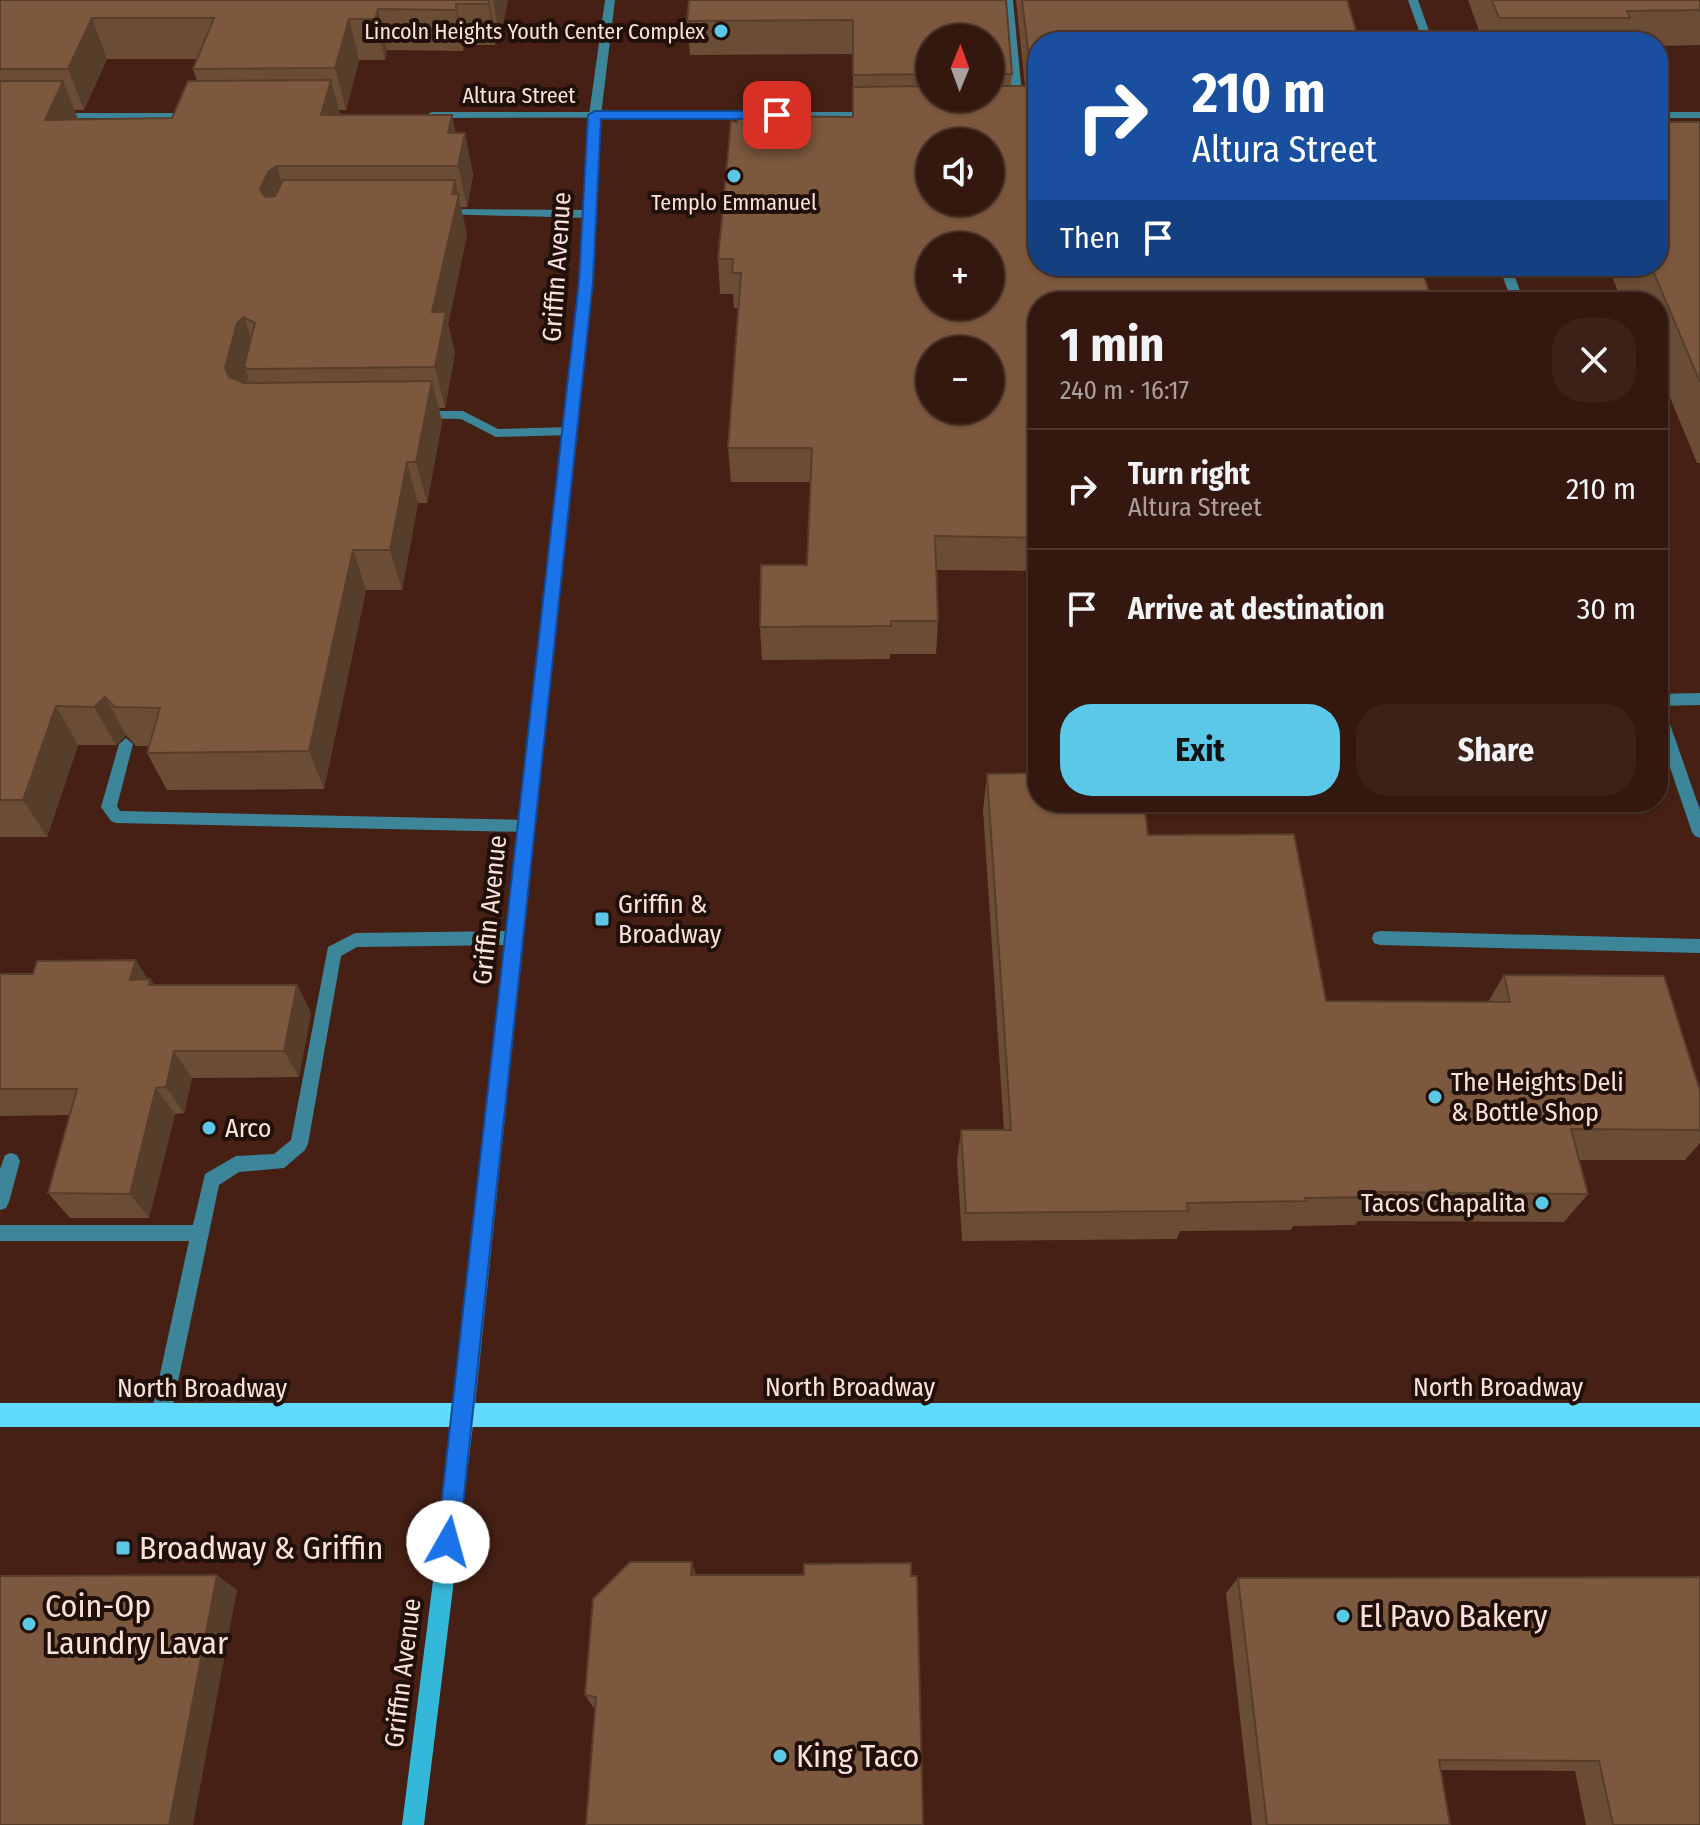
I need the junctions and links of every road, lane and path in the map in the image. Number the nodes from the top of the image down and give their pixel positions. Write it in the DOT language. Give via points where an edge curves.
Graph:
graph roads {
  1 [pos="610,0"];
  2 [pos="1008,0"];
  3 [pos="1413,0"];
  4 [pos="1424,32"];
  5 [pos="203,115"];
  6 [pos="422,115"];
  7 [pos="595,115"];
  8 [pos="878,115"];
  9 [pos="1004,115"];
  10 [pos="1668,115"];
  11 [pos="1700,115"];
  12 [pos="47,116"];
  13 [pos="427,212"];
  14 [pos="590,214"];
  15 [pos="400,415"];
  16 [pos="570,431"];
  17 [pos="1700,699"];
  18 [pos="1668,700"];
  19 [pos="1668,739"];
  20 [pos="126,744"];
  21 [pos="527,826"];
  22 [pos="1700,832"];
  23 [pos="515,938"];
  24 [pos="1380,938"];
  25 [pos="1700,946"];
  26 [pos="11,1161"];
  27 [pos="0,1202"];
  28 [pos="0,1233"];
  29 [pos="200,1233"];
  30 [pos="0,1415"];
  31 [pos="161,1415"];
  32 [pos="1700,1415"];
  33 [pos="464,1416"];
  34 [pos="413,1825"];
  1 -- 7 [label="street, Griffin Avenue"];
  2 -- 9 [label="street" via="1024,115"];
  3 -- 4 [label="street"];
  5 -- 12 [label="street"];
  6 -- 7 [label="street, Altura Street"];
  7 -- 8 [label="street, Altura Street"];
  7 -- 14 [label="street, Griffin Avenue"];
  10 -- 11 [label="street"];
  13 -- 14 [label="street"];
  14 -- 16 [label="street, Griffin Avenue"];
  15 -- 16 [label="street" via="463,415 496,433"];
  16 -- 21 [label="street, Griffin Avenue"];
  17 -- 18 [label="street"];
  19 -- 22 [label="street"];
  20 -- 21 [label="street" via="109,807 116,817"];
  21 -- 23 [label="street, Griffin Avenue"];
  23 -- 29 [label="street" via="355,940 334,952 299,1144 278,1162 236,1164 211,1180"];
  23 -- 33 [label="street, Griffin Avenue"];
  24 -- 25 [label="street"];
  26 -- 27 [label="street"];
  28 -- 29 [label="street"];
  29 -- 31 [label="street"];
  30 -- 31 [label="main road, North Broadway"];
  31 -- 33 [label="main road, North Broadway"];
  32 -- 33 [label="main road, North Broadway"];
  33 -- 34 [label="main road, Griffin Avenue"];
}
